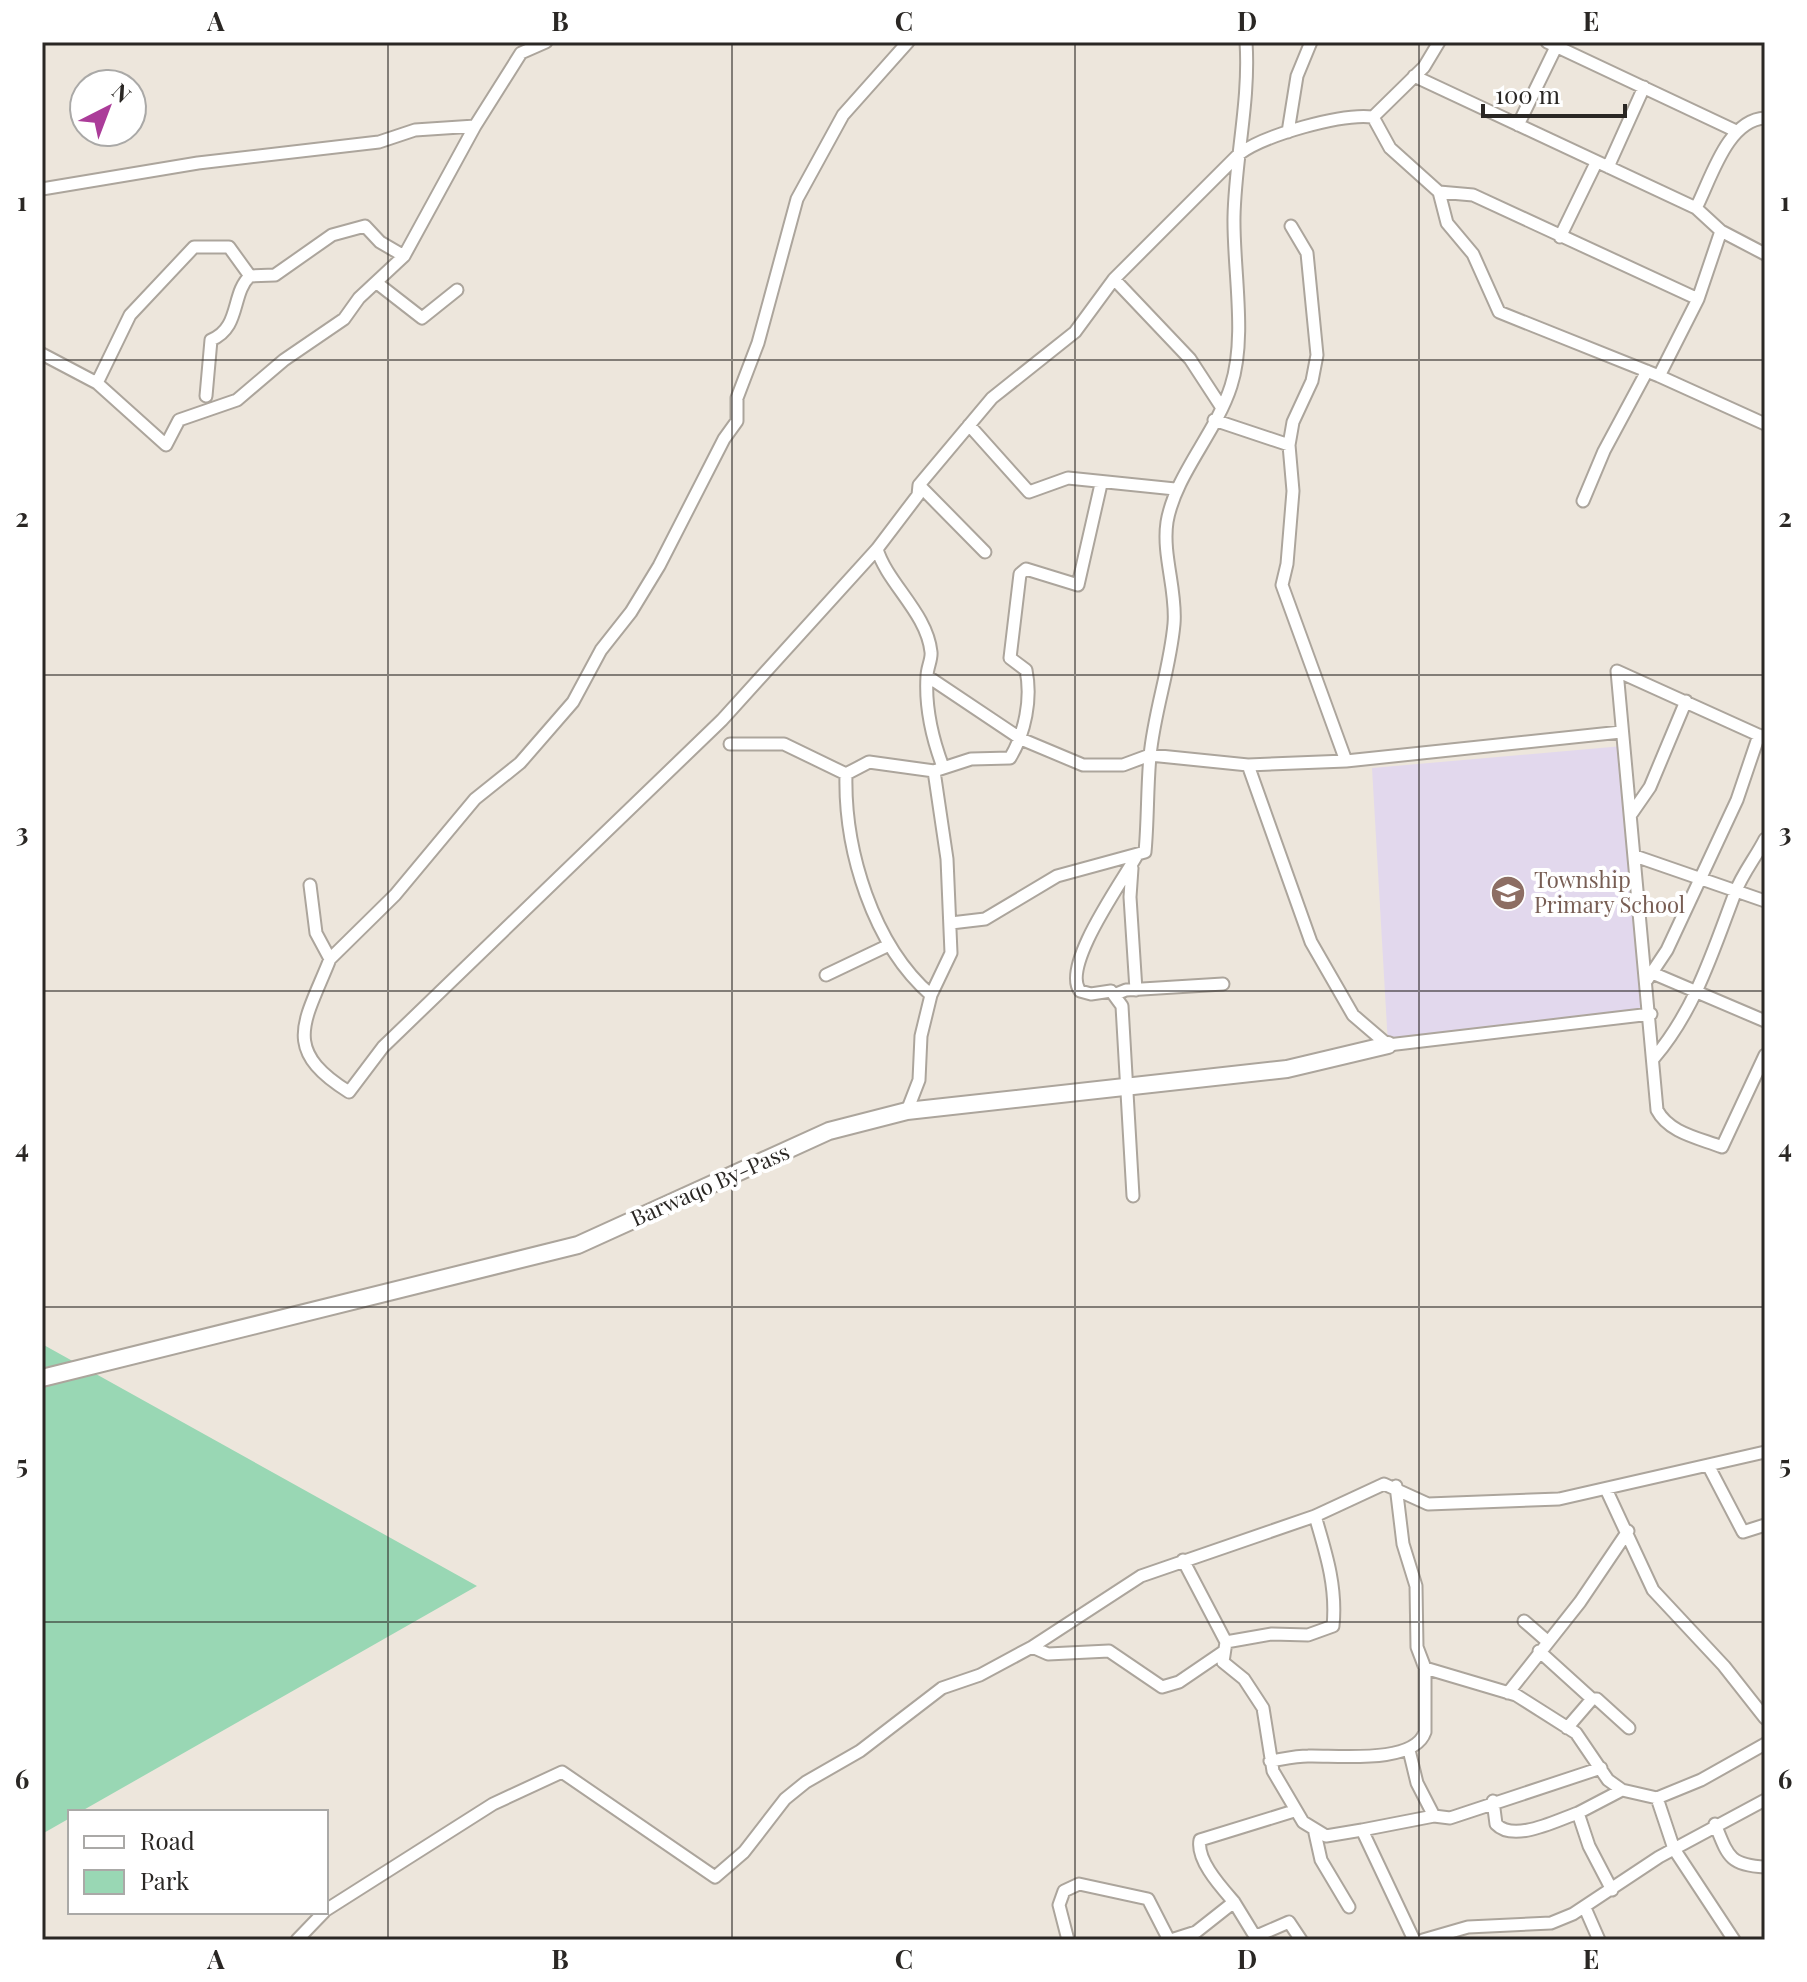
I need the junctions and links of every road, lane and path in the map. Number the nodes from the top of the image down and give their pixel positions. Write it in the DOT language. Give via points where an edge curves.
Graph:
graph roads {
  1 [pos="546,42"];
  2 [pos="908,42"];
  3 [pos="1246,42"];
  4 [pos="1311,42"];
  5 [pos="1439,42"];
  6 [pos="1552,45"];
  7 [pos="1414,76"];
  8 [pos="1644,87"];
  9 [pos="1373,117"];
  10 [pos="1765,118"];
  11 [pos="1518,125"];
  12 [pos="475,126"];
  13 [pos="1736,131"];
  14 [pos="1288,132"];
  15 [pos="1239,154"];
  16 [pos="1596,163"];
  17 [pos="1608,167"];
  18 [pos="42,189"];
  19 [pos="1439,192"];
  20 [pos="1696,208"];
  21 [pos="1291,226"];
  22 [pos="1721,231"];
  23 [pos="1560,237"];
  24 [pos="1765,254"];
  25 [pos="404,256"];
  26 [pos="250,276"];
  27 [pos="1114,279"];
  28 [pos="377,283"];
  29 [pos="457,290"];
  30 [pos="1698,299"];
  31 [pos="42,354"];
  32 [pos="1647,371"];
  33 [pos="1659,376"];
  34 [pos="97,383"];
  35 [pos="206,396"];
  36 [pos="1222,408"];
  37 [pos="1214,420"];
  38 [pos="1765,424"];
  39 [pos="969,425"];
  40 [pos="1289,445"];
  41 [pos="1101,484"];
  42 [pos="919,485"];
  43 [pos="1175,489"];
  44 [pos="1583,501"];
  45 [pos="877,549"];
  46 [pos="985,552"];
  47 [pos="927,676"];
  48 [pos="1686,701"];
  49 [pos="1621,732"];
  50 [pos="1762,736"];
  51 [pos="1021,739"];
  52 [pos="730,744"];
  53 [pos="1150,755"];
  54 [pos="1346,761"];
  55 [pos="1248,765"];
  56 [pos="938,769"];
  57 [pos="846,774"];
  58 [pos="1632,813"];
  59 [pos="1765,839"];
  60 [pos="1635,856"];
  61 [pos="1135,859"];
  62 [pos="1700,876"];
  63 [pos="310,885"];
  64 [pos="1736,890"];
  65 [pos="1765,901"];
  66 [pos="951,923"];
  67 [pos="889,945"];
  68 [pos="330,959"];
  69 [pos="826,975"];
  70 [pos="1649,976"];
  71 [pos="1223,984"];
  72 [pos="1136,990"];
  73 [pos="1694,992"];
  74 [pos="1116,994"];
  75 [pos="931,995"];
  76 [pos="1651,1014"];
  77 [pos="1765,1021"];
  78 [pos="1388,1045"];
  79 [pos="1765,1055"];
  80 [pos="1654,1058"];
  81 [pos="1128,1087"];
  82 [pos="907,1111"];
  83 [pos="1133,1196"];
  84 [pos="42,1378"];
  85 [pos="1765,1452"];
  86 [pos="1708,1465"];
  87 [pos="1396,1486"];
  88 [pos="1606,1489"];
  89 [pos="1315,1516"];
  90 [pos="1765,1525"];
  91 [pos="1628,1531"];
  92 [pos="1183,1560"];
  93 [pos="1524,1621"];
  94 [pos="1547,1641"];
  95 [pos="1032,1647"];
  96 [pos="1224,1647"];
  97 [pos="1539,1651"];
  98 [pos="1425,1668"];
  99 [pos="1508,1693"];
  100 [pos="1592,1699"];
  101 [pos="1765,1718"];
  102 [pos="1567,1728"];
  103 [pos="1629,1728"];
  104 [pos="1765,1744"];
  105 [pos="1409,1750"];
  106 [pos="1270,1761"];
  107 [pos="1601,1768"];
  108 [pos="1622,1790"];
  109 [pos="1657,1798"];
  110 [pos="1765,1800"];
  111 [pos="1493,1801"];
  112 [pos="1294,1811"];
  113 [pos="1578,1813"];
  114 [pos="1434,1816"];
  115 [pos="1715,1824"];
  116 [pos="1362,1830"];
  117 [pos="1315,1833"];
  118 [pos="1674,1849"];
  119 [pos="1765,1867"];
  120 [pos="1612,1890"];
  121 [pos="1234,1902"];
  122 [pos="1349,1907"];
  123 [pos="1585,1908"];
  124 [pos="328,1909"];
  125 [pos="322,1914"];
  126 [pos="297,1940"];
  127 [pos="1068,1940"];
  128 [pos="1170,1940"];
  129 [pos="1301,1940"];
  130 [pos="1414,1940"];
  131 [pos="1423,1940"];
  132 [pos="1599,1940"];
  133 [pos="1734,1940"];
  1 -- 12 [label="street" via="521,53"];
  2 -- 68 [label="street" via="843,115 803,186 737,398 737,421 631,612 601,650 558,723 475,799 395,895"];
  3 -- 15 [label="street"];
  4 -- 14 [label="street" via="1297,76"];
  5 -- 7 [label="street"];
  6 -- 8 [label="street"];
  6 -- 11 [label="street"];
  7 -- 9 [label="street"];
  7 -- 11 [label="street"];
  8 -- 13 [label="street"];
  8 -- 17 [label="street"];
  9 -- 14 [label="street" via="1353,114"];
  9 -- 19 [label="street" via="1390,148"];
  10 -- 13 [label="street"];
  11 -- 16 [label="street"];
  12 -- 18 [label="street" via="415,130 379,142 198,163"];
  12 -- 25 [label="street"];
  13 -- 20 [label="street"];
  14 -- 15 [label="street"];
  15 -- 27 [label="street"];
  15 -- 36 [label="street" via="1234,219 1236,361"];
  16 -- 17 [label="street"];
  16 -- 23 [label="street"];
  17 -- 20 [label="street"];
  19 -- 23 [label="street" via="1473,195"];
  19 -- 32 [label="street" via="1447,223 1473,254 1499,312"];
  20 -- 22 [label="street"];
  21 -- 40 [label="street" via="1307,253 1317,355"];
  22 -- 24 [label="street"];
  22 -- 30 [label="street"];
  23 -- 30 [label="street"];
  25 -- 26 [label="street" via="365,226 332,235 275,275"];
  25 -- 28 [label="street"];
  26 -- 34 [label="street" via="229,247 194,247 130,315"];
  26 -- 35 [label="street" via="243,282 235,317 211,340"];
  27 -- 36 [label="street" via="1190,359"];
  27 -- 39 [label="street" via="1075,332 1029,365"];
  28 -- 29 [label="street" via="422,318"];
  28 -- 34 [label="street" via="344,319 237,400 179,420 166,445"];
  30 -- 33 [label="street"];
  31 -- 34 [label="street"];
  32 -- 33 [label="street"];
  32 -- 44 [label="street"];
  33 -- 38 [label="street"];
  36 -- 37 [label="street"];
  37 -- 40 [label="street"];
  37 -- 43 [label="street"];
  39 -- 41 [label="street" via="1029,492 1058,479"];
  39 -- 42 [label="street"];
  40 -- 54 [label="street" via="1293,491 1282,585"];
  41 -- 43 [label="street"];
  41 -- 51 [label="street" via="1078,585 1026,569 1020,574 1010,658 1026,670 1029,682"];
  42 -- 45 [label="street" via="918,495"];
  42 -- 46 [label="street"];
  43 -- 53 [label="street" via="1166,525 1174,627"];
  45 -- 47 [label="street" via="906,593 931,652"];
  45 -- 68 [label="street" via="722,720 383,1047 349,1092 324,1077 305,1046 303,1027"];
  47 -- 51 [label="street"];
  47 -- 56 [label="street"];
  48 -- 49 [label="street" via="1617,671"];
  48 -- 50 [label="street"];
  48 -- 58 [label="street" via="1650,787"];
  49 -- 54 [label="street"];
  49 -- 58 [label="street"];
  50 -- 62 [label="street"];
  51 -- 53 [label="street" via="1083,765 1123,765"];
  51 -- 56 [label="street" via="1010,758 971,759"];
  52 -- 57 [label="street" via="784,744"];
  53 -- 55 [label="street"];
  53 -- 61 [label="street" via="1145,852"];
  54 -- 55 [label="street"];
  55 -- 78 [label="street" via="1311,942 1353,1015"];
  56 -- 57 [label="street" via="869,762"];
  56 -- 66 [label="street"];
  57 -- 67 [label="street" via="852,856"];
  58 -- 60 [label="street"];
  59 -- 64 [label="street"];
  60 -- 62 [label="street"];
  60 -- 70 [label="street"];
  61 -- 66 [label="street" via="1057,876 985,919"];
  61 -- 72 [label="street" via="1130,897"];
  61 -- 74 [label="street" via="1074,974 1080,991"];
  62 -- 64 [label="street"];
  62 -- 70 [label="street" via="1667,950"];
  63 -- 68 [label="street" via="316,933"];
  64 -- 65 [label="street"];
  64 -- 73 [label="street" via="1722,936"];
  66 -- 75 [label="street" via="951,953"];
  67 -- 69 [label="street"];
  67 -- 75 [label="street" via="906,973"];
  70 -- 73 [label="street"];
  70 -- 76 [label="street"];
  71 -- 72 [label="street"];
  72 -- 74 [label="street"];
  73 -- 77 [label="street"];
  73 -- 80 [label="street" via="1679,1029"];
  74 -- 81 [label="street" via="1122,1006"];
  75 -- 82 [label="street" via="921,1036 919,1080"];
  76 -- 78 [label="street"];
  76 -- 80 [label="street"];
  78 -- 81 [label="highway, Barwaqo By-Pass" via="1287,1069"];
  79 -- 80 [label="street" via="1722,1147 1662,1118"];
  81 -- 82 [label="highway, Barwaqo By-Pass"];
  81 -- 83 [label="street"];
  82 -- 84 [label="highway, Barwaqo By-Pass" via="829,1131 578,1245"];
  85 -- 86 [label="street"];
  86 -- 88 [label="street"];
  86 -- 90 [label="street" via="1743,1532"];
  87 -- 88 [label="street" via="1422,1502 1448,1505 1559,1499"];
  87 -- 89 [label="street" via="1384,1484"];
  87 -- 98 [label="street" via="1403,1544 1416,1586 1417,1647"];
  88 -- 91 [label="street"];
  89 -- 92 [label="street"];
  89 -- 96 [label="street" via="1332,1573 1333,1626 1308,1635 1272,1634"];
  91 -- 94 [label="street"];
  91 -- 101 [label="street" via="1653,1590"];
  92 -- 95 [label="street" via="1141,1576"];
  92 -- 96 [label="street"];
  93 -- 94 [label="street"];
  94 -- 97 [label="street"];
  95 -- 96 [label="street" via="1048,1654 1109,1651 1162,1687 1179,1682"];
  95 -- 124 [label="street" via="942,1688 860,1751 806,1782 715,1877 562,1772 493,1804"];
  96 -- 106 [label="street" via="1223,1662 1244,1679 1263,1708"];
  97 -- 99 [label="street"];
  97 -- 100 [label="street"];
  98 -- 99 [label="street"];
  98 -- 105 [label="street" via="1424,1736"];
  99 -- 102 [label="street"];
  100 -- 102 [label="street"];
  100 -- 103 [label="street"];
  102 -- 107 [label="street"];
  104 -- 109 [label="street"];
  105 -- 106 [label="street"];
  105 -- 114 [label="street" via="1417,1783"];
  106 -- 112 [label="street"];
  107 -- 108 [label="street"];
  107 -- 111 [label="street"];
  108 -- 109 [label="street"];
  108 -- 113 [label="street"];
  109 -- 118 [label="street"];
  110 -- 115 [label="street"];
  111 -- 113 [label="street" via="1496,1824 1505,1830 1537,1828"];
  111 -- 114 [label="street" via="1450,1818"];
  112 -- 117 [label="street"];
  112 -- 121 [label="street" via="1200,1840 1210,1869"];
  113 -- 120 [label="street"];
  114 -- 116 [label="street"];
  115 -- 118 [label="street"];
  115 -- 119 [label="street" via="1734,1862"];
  116 -- 117 [label="street"];
  116 -- 130 [label="street"];
  117 -- 122 [label="street" via="1321,1860"];
  118 -- 120 [label="street"];
  118 -- 133 [label="street"];
  120 -- 123 [label="street"];
  121 -- 128 [label="street" via="1196,1932"];
  121 -- 129 [label="street" via="1253,1933 1289,1922"];
  123 -- 131 [label="street" via="1551,1923 1468,1927"];
  123 -- 132 [label="street"];
  125 -- 126 [label="street"];
  127 -- 128 [label="street" via="1059,1905 1064,1891 1079,1884 1148,1899"];
}
